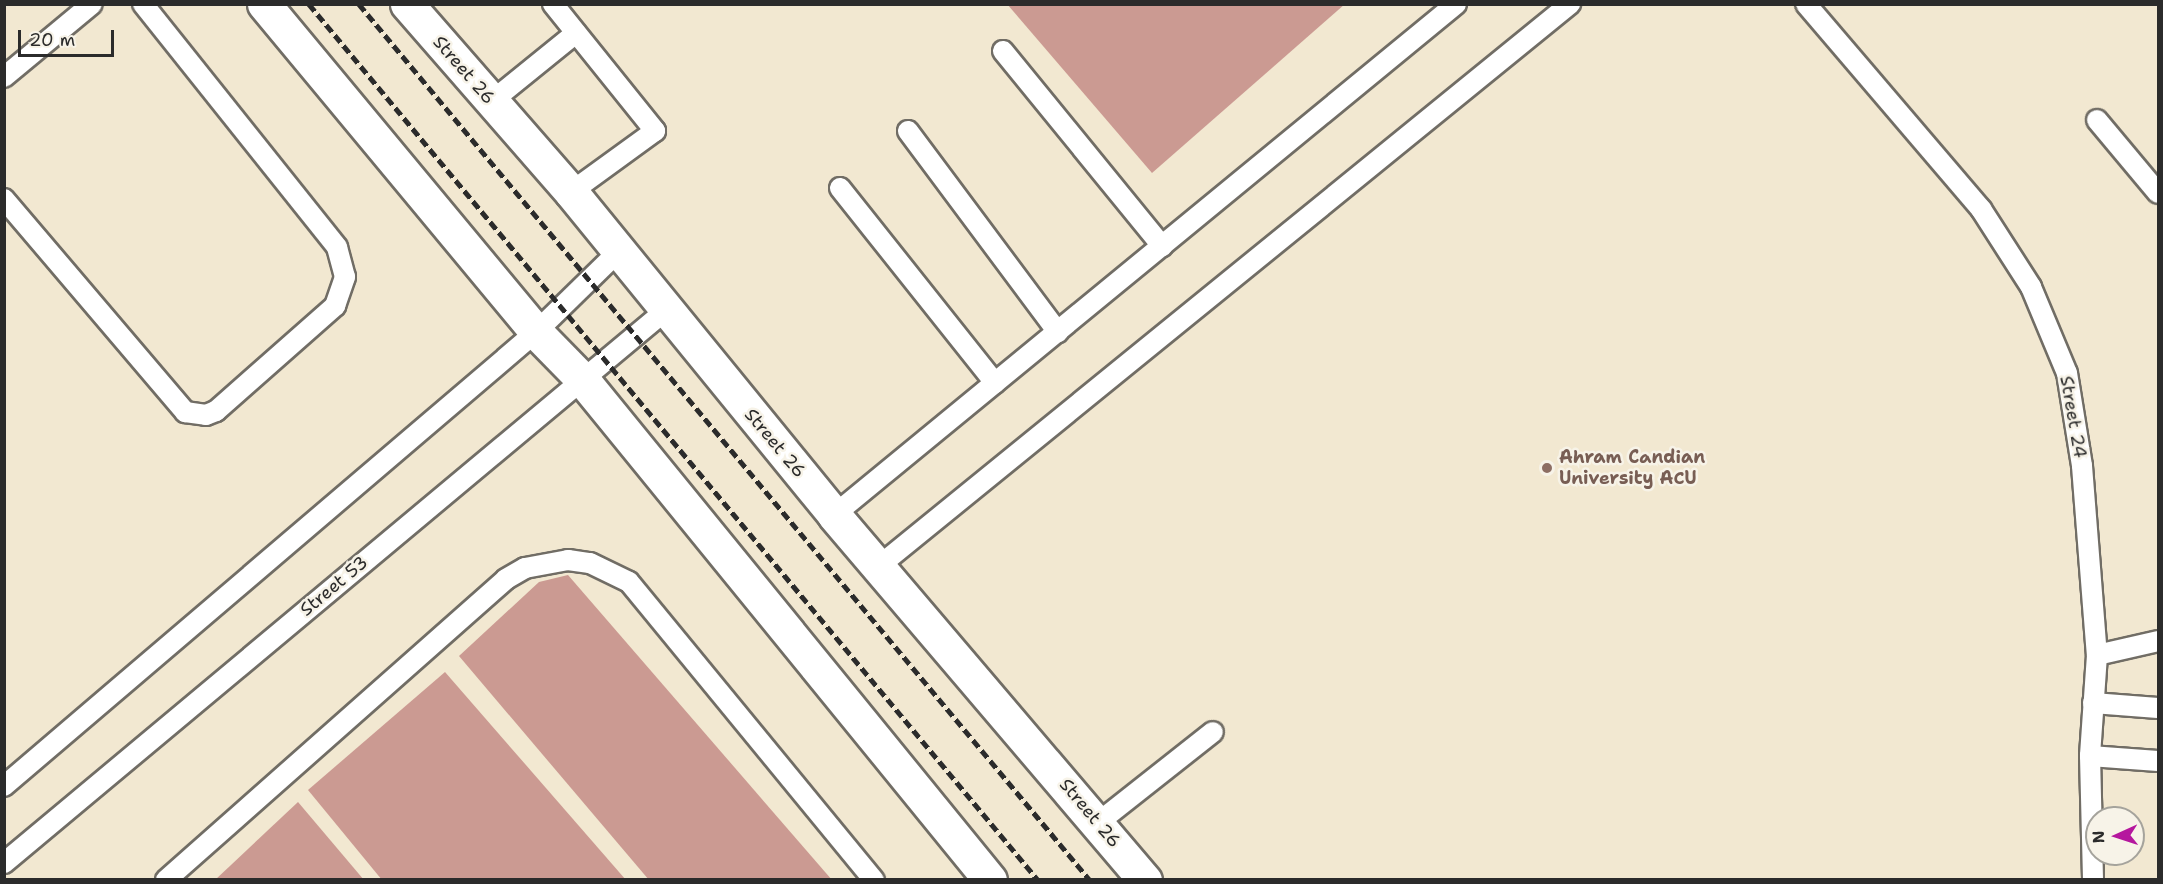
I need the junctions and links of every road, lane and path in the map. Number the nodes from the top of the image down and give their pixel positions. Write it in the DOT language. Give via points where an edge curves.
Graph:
graph roads {
  1 [pos="92,4"];
  2 [pos="142,4"];
  3 [pos="264,4"];
  4 [pos="407,4"];
  5 [pos="553,4"];
  6 [pos="1456,4"];
  7 [pos="1570,4"];
  8 [pos="1806,4"];
  9 [pos="576,33"];
  10 [pos="1003,51"];
  11 [pos="4,77"];
  12 [pos="492,101"];
  13 [pos="2097,120"];
  14 [pos="908,132"];
  15 [pos="840,188"];
  16 [pos="571,192"];
  17 [pos="2158,193"];
  18 [pos="4,199"];
  19 [pos="1162,246"];
  20 [pos="618,252"];
  21 [pos="665,311"];
  22 [pos="536,332"];
  23 [pos="1058,332"];
  24 [pos="582,379"];
  25 [pos="995,383"];
  26 [pos="834,515"];
  27 [pos="879,566"];
  28 [pos="2158,641"];
  29 [pos="2097,655"];
  30 [pos="2093,703"];
  31 [pos="2158,708"];
  32 [pos="1213,732"];
  33 [pos="2090,756"];
  34 [pos="2158,761"];
  35 [pos="4,786"];
  36 [pos="1099,822"];
  37 [pos="4,863"];
  38 [pos="166,879"];
  39 [pos="874,879"];
  40 [pos="990,879"];
  41 [pos="1145,879"];
  42 [pos="2093,879"];
  1 -- 11 [label="lane"];
  2 -- 18 [label="lane" via="338,247 345,277 335,306 216,411 206,415 185,412"];
  3 -- 22 [label="street"];
  4 -- 12 [label="street, Street 26"];
  5 -- 9 [label="lane"];
  6 -- 19 [label="lane"];
  7 -- 27 [label="lane"];
  8 -- 29 [label="lane, Street 24" via="1981,209 2031,287 2067,373 2082,466"];
  9 -- 12 [label="lane"];
  9 -- 16 [label="lane" via="655,131"];
  10 -- 19 [label="lane"];
  12 -- 16 [label="street, Street 26"];
  13 -- 17 [label="lane"];
  14 -- 23 [label="lane"];
  15 -- 25 [label="lane"];
  16 -- 20 [label="street, Street 26"];
  19 -- 23 [label="lane"];
  20 -- 21 [label="street, Street 26"];
  20 -- 22 [label="lane"];
  21 -- 24 [label="lane, Street 53"];
  21 -- 26 [label="street, Street 26"];
  22 -- 24 [label="street"];
  22 -- 35 [label="lane"];
  23 -- 25 [label="lane"];
  24 -- 37 [label="lane, Street 53"];
  24 -- 40 [label="street"];
  25 -- 26 [label="lane"];
  26 -- 27 [label="street, Street 26"];
  27 -- 36 [label="street, Street 26"];
  28 -- 29 [label="lane"];
  29 -- 30 [label="lane, Street 24"];
  30 -- 31 [label="lane"];
  30 -- 33 [label="lane, Street 24"];
  32 -- 36 [label="lane"];
  33 -- 34 [label="lane"];
  33 -- 42 [label="lane, Street 24"];
  36 -- 41 [label="street, Street 26"];
  38 -- 39 [label="lane" via="506,579 536,565 568,560 590,563 629,582"];
}
